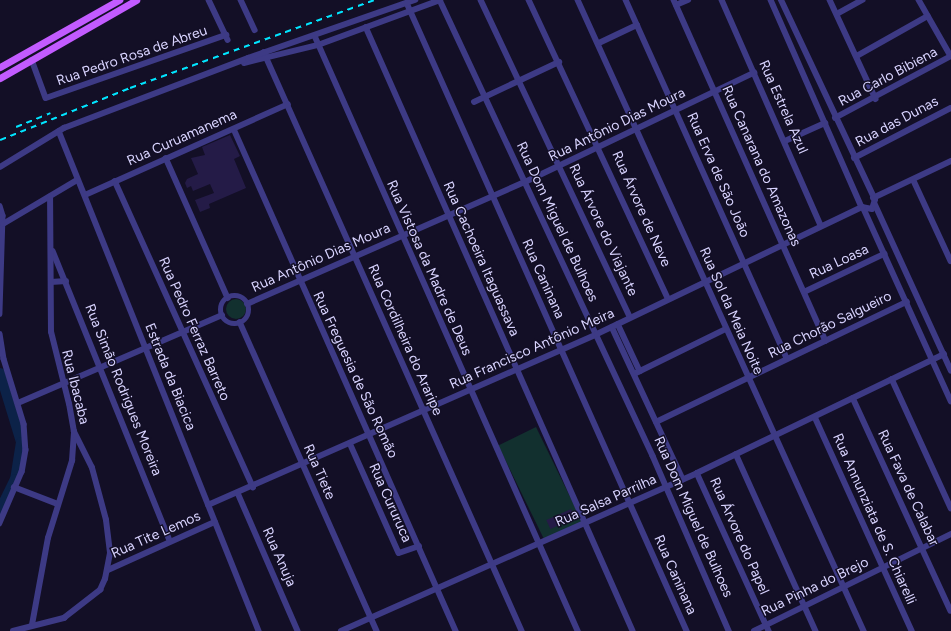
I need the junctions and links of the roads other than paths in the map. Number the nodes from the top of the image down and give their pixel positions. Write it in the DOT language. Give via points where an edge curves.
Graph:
graph roads {
  1 [pos="119,0"];
  2 [pos="136,0"];
  3 [pos="209,0"];
  4 [pos="241,0"];
  5 [pos="415,0"];
  6 [pos="440,0"];
  7 [pos="481,0"];
  8 [pos="529,0"];
  9 [pos="578,0"];
  10 [pos="626,0"];
  11 [pos="688,0"];
  12 [pos="722,0"];
  13 [pos="771,0"];
  14 [pos="781,0"];
  15 [pos="830,0"];
  16 [pos="862,0"];
  17 [pos="919,0"];
  18 [pos="407,3"];
  19 [pos="675,3"];
  20 [pos="410,10"];
  21 [pos="837,14"];
  22 [pos="928,16"];
  23 [pos="637,25"];
  24 [pos="366,27"];
  25 [pos="255,30"];
  26 [pos="315,36"];
  27 [pos="599,43"];
  28 [pos="318,45"];
  29 [pos="266,55"];
  30 [pos="856,56"];
  31 [pos="951,56"];
  32 [pos="32,60"];
  33 [pos="559,62"];
  34 [pos="0,67"];
  35 [pos="754,73"];
  36 [pos="0,78"];
  37 [pos="519,81"];
  38 [pos="715,91"];
  39 [pos="486,97"];
  40 [pos="876,98"];
  41 [pos="474,102"];
  42 [pos="288,104"];
  43 [pos="951,108"];
  44 [pos="676,110"];
  45 [pos="836,118"];
  46 [pos="825,124"];
  47 [pos="234,129"];
  48 [pos="637,129"];
  49 [pos="59,132"];
  50 [pos="785,141"];
  51 [pos="599,146"];
  52 [pos="166,158"];
  53 [pos="854,158"];
  54 [pos="951,160"];
  55 [pos="560,166"];
  56 [pos="0,167"];
  57 [pos="77,180"];
  58 [pos="115,181"];
  59 [pos="914,181"];
  60 [pos="525,182"];
  61 [pos="85,195"];
  62 [pos="492,196"];
  63 [pos="50,197"];
  64 [pos="874,200"];
  65 [pos="0,206"];
  66 [pos="863,207"];
  67 [pos="448,215"];
  68 [pos="3,224"];
  69 [pos="821,225"];
  70 [pos="402,236"];
  71 [pos="782,244"];
  72 [pos="52,248"];
  73 [pos="884,254"];
  74 [pos="355,256"];
  75 [pos="951,261"];
  76 [pos="744,262"];
  77 [pos="66,281"];
  78 [pos="298,281"];
  79 [pos="705,281"];
  80 [pos="51,282"];
  81 [pos="804,292"];
  82 [pos="228,298"];
  83 [pos="668,298"];
  84 [pos="906,302"];
  85 [pos="247,304"];
  86 [pos="0,314"];
  87 [pos="222,315"];
  88 [pos="630,318"];
  89 [pos="240,322"];
  90 [pos="618,324"];
  91 [pos="612,327"];
  92 [pos="726,329"];
  93 [pos="182,333"];
  94 [pos="0,334"];
  95 [pos="597,334"];
  96 [pos="826,341"];
  97 [pos="146,350"];
  98 [pos="561,350"];
  99 [pos="944,354"];
  100 [pos="787,359"];
  101 [pos="932,359"];
  102 [pos="101,368"];
  103 [pos="517,369"];
  104 [pos="951,370"];
  105 [pos="640,371"];
  106 [pos="634,374"];
  107 [pos="747,379"];
  108 [pos="892,379"];
  109 [pos="63,385"];
  110 [pos="470,390"];
  111 [pos="853,398"];
  112 [pos="951,401"];
  113 [pos="18,403"];
  114 [pos="424,411"];
  115 [pos="815,417"];
  116 [pos="656,422"];
  117 [pos="74,432"];
  118 [pos="369,434"];
  119 [pos="774,436"];
  120 [pos="350,443"];
  121 [pos="82,448"];
  122 [pos="73,449"];
  123 [pos="736,454"];
  124 [pos="302,465"];
  125 [pos="697,473"];
  126 [pos="683,479"];
  127 [pos="253,486"];
  128 [pos="667,487"];
  129 [pos="14,488"];
  130 [pos="238,493"];
  131 [pos="58,504"];
  132 [pos="629,504"];
  133 [pos="208,505"];
  134 [pos="951,508"];
  135 [pos="215,522"];
  136 [pos="0,523"];
  137 [pos="585,524"];
  138 [pos="951,534"];
  139 [pos="170,540"];
  140 [pos="539,544"];
  141 [pos="419,546"];
  142 [pos="923,548"];
  143 [pos="492,565"];
  144 [pos="883,567"];
  145 [pos="108,570"];
  146 [pos="844,586"];
  147 [pos="437,589"];
  148 [pos="805,606"];
  149 [pos="951,610"];
  150 [pos="371,617"];
  151 [pos="32,625"];
  152 [pos="766,625"];
  153 [pos="13,631"];
  154 [pos="259,631"];
  155 [pos="298,631"];
  156 [pos="340,631"];
  157 [pos="377,631"];
  158 [pos="456,631"];
  159 [pos="522,631"];
  160 [pos="578,631"];
  161 [pos="633,631"];
  162 [pos="687,631"];
  163 [pos="729,631"];
  164 [pos="754,631"];
  165 [pos="769,631"];
  166 [pos="816,631"];
  167 [pos="864,631"];
  168 [pos="912,631"];
  1 -- 34 [label="main road"];
  2 -- 32 [label="main road"];
  3 -- 32 [label="street, Rua Pedro Rosa de Abreu" via="227,38 46,98"];
  4 -- 25 [label="street"];
  5 -- 18 [label="street"];
  6 -- 20 [label="street"];
  6 -- 39 [label="street, Rua Dom Miguel de Bulhoes"];
  7 -- 37 [label="street, Rua Árvore do Viajante"];
  8 -- 33 [label="street, Rua Árvore de Neve"];
  9 -- 27 [label="street, Rua Sol da Meia Noite"];
  10 -- 23 [label="street, Rua Erva de São João"];
  11 -- 19 [label="street"];
  12 -- 35 [label="street, Rua Estrela Azul"];
  13 -- 46 [label="street"];
  14 -- 45 [label="street"];
  15 -- 21 [label="street"];
  16 -- 21 [label="street"];
  17 -- 22 [label="street"];
  18 -- 20 [label="street, Rua Caninana"];
  18 -- 26 [label="street"];
  19 -- 38 [label="street, Rua Canarana do Amazonas"];
  20 -- 24 [label="street"];
  20 -- 62 [label="street, Rua Caninana"];
  21 -- 30 [label="street"];
  22 -- 30 [label="street"];
  22 -- 31 [label="street"];
  23 -- 27 [label="street"];
  23 -- 44 [label="street, Rua Erva de São João"];
  24 -- 28 [label="street"];
  24 -- 67 [label="street, Rua Cachoeira Itaguassava"];
  26 -- 28 [label="street, Rua Vistosa da Madre de Deus"];
  26 -- 29 [label="street"];
  27 -- 48 [label="street, Rua Sol da Meia Noite"];
  28 -- 29 [label="street"];
  28 -- 70 [label="street, Rua Vistosa da Madre de Deus"];
  29 -- 42 [label="street, Rua Cordilheira do Araripe"];
  29 -- 49 [label="street" via="233,65"];
  30 -- 40 [label="street"];
  31 -- 40 [label="street, Rua Carlo Bibiena"];
  32 -- 36 [label="main road"];
  33 -- 37 [label="street"];
  33 -- 51 [label="street, Rua Árvore de Neve"];
  35 -- 38 [label="street, Rua Antônio Dias Moura"];
  35 -- 50 [label="street, Rua Estrela Azul"];
  37 -- 39 [label="street"];
  37 -- 55 [label="street, Rua Árvore do Viajante"];
  38 -- 44 [label="street, Rua Antônio Dias Moura"];
  38 -- 71 [label="street, Rua Canarana do Amazonas"];
  39 -- 41 [label="street"];
  39 -- 60 [label="street, Rua Dom Miguel de Bulhoes"];
  40 -- 45 [label="street, Rua Carlo Bibiena"];
  42 -- 47 [label="street, Rua Curuamanema"];
  42 -- 74 [label="street, Rua Cordilheira do Araripe"];
  43 -- 53 [label="street, Rua das Dunas"];
  44 -- 48 [label="street, Rua Antônio Dias Moura"];
  44 -- 76 [label="street, Rua Erva de São João"];
  45 -- 53 [label="street"];
  46 -- 50 [label="street"];
  46 -- 66 [label="street"];
  47 -- 52 [label="street, Rua Curuamanema"];
  47 -- 78 [label="street, Rua Freguesia de São Romão"];
  48 -- 51 [label="street, Rua Antônio Dias Moura"];
  48 -- 79 [label="street, Rua Sol da Meia Noite"];
  49 -- 56 [label="street"];
  49 -- 57 [label="street, Estrada da Biacica"];
  50 -- 69 [label="street, Rua Estrela Azul"];
  51 -- 55 [label="street, Rua Antônio Dias Moura"];
  51 -- 83 [label="street, Rua Árvore de Neve"];
  52 -- 58 [label="street, Rua Curuamanema"];
  52 -- 82 [label="street"];
  53 -- 64 [label="street"];
  54 -- 59 [label="street"];
  55 -- 60 [label="street, Rua Antônio Dias Moura"];
  55 -- 88 [label="street, Rua Árvore do Viajante"];
  57 -- 61 [label="street, Estrada da Biacica"];
  57 -- 63 [label="street"];
  58 -- 61 [label="street, Rua Curuamanema"];
  58 -- 93 [label="street, Rua Pedro Ferraz Barreto"];
  59 -- 64 [label="street"];
  59 -- 75 [label="street"];
  60 -- 62 [label="street, Rua Antônio Dias Moura"];
  60 -- 95 [label="street, Rua Dom Miguel de Bulhoes"];
  61 -- 97 [label="street, Estrada da Biacica"];
  62 -- 67 [label="street, Rua Antônio Dias Moura"];
  62 -- 98 [label="street, Rua Caninana"];
  63 -- 68 [label="street"];
  63 -- 72 [label="street, Rua Ibacaba"];
  64 -- 66 [label="street" via="872,209"];
  64 -- 66 [label="street" via="864,198"];
  64 -- 99 [label="street"];
  65 -- 68 [label="street"];
  66 -- 69 [label="street, Rua Francisco Antônio Meira"];
  66 -- 73 [label="street"];
  67 -- 70 [label="street, Rua Antônio Dias Moura"];
  67 -- 103 [label="street, Rua Cachoeira Itaguassava"];
  68 -- 86 [label="street"];
  69 -- 71 [label="street, Rua Francisco Antônio Meira"];
  70 -- 74 [label="street, Rua Antônio Dias Moura"];
  70 -- 110 [label="street, Rua Vistosa da Madre de Deus"];
  71 -- 76 [label="street, Rua Francisco Antônio Meira"];
  71 -- 81 [label="street, Rua Canarana do Amazonas"];
  72 -- 77 [label="street, Rua Simão Rodrigues Moreira"];
  72 -- 80 [label="street, Rua Ibacaba"];
  73 -- 81 [label="street, Rua Loasa"];
  73 -- 84 [label="street"];
  74 -- 78 [label="street, Rua Antônio Dias Moura"];
  74 -- 114 [label="street, Rua Cordilheira do Araripe"];
  76 -- 79 [label="street, Rua Francisco Antônio Meira"];
  76 -- 100 [label="street, Rua Erva de São João"];
  77 -- 80 [label="street"];
  77 -- 102 [label="street, Rua Simão Rodrigues Moreira"];
  78 -- 85 [label="street, Rua Antônio Dias Moura"];
  78 -- 118 [label="street, Rua Freguesia de São Romão"];
  79 -- 83 [label="street, Rua Francisco Antônio Meira"];
  79 -- 92 [label="street, Rua Sol da Meia Noite"];
  80 -- 109 [label="street, Rua Ibacaba" via="50,332"];
  81 -- 96 [label="street, Rua Canarana do Amazonas"];
  82 -- 85 [label="street" via="237,296"];
  82 -- 87 [label="street" via="221,307"];
  83 -- 88 [label="street, Rua Francisco Antônio Meira"];
  84 -- 96 [label="street, Rua Chorão Salgueiro"];
  84 -- 101 [label="street"];
  85 -- 89 [label="street" via="248,312"];
  87 -- 89 [label="street" via="227,322"];
  87 -- 93 [label="street"];
  88 -- 90 [label="street, Rua Francisco Antônio Meira"];
  89 -- 124 [label="street, Rua Tiete"];
  90 -- 91 [label="street, Rua Francisco Antônio Meira"];
  90 -- 105 [label="street"];
  91 -- 95 [label="street, Rua Francisco Antônio Meira"];
  91 -- 106 [label="street"];
  92 -- 105 [label="street"];
  92 -- 107 [label="street, Rua Sol da Meia Noite"];
  93 -- 97 [label="street"];
  93 -- 127 [label="street, Rua Pedro Ferraz Barreto"];
  94 -- 113 [label="street" via="4,359"];
  95 -- 98 [label="street, Rua Francisco Antônio Meira"];
  95 -- 128 [label="street, Rua Dom Miguel de Bulhoes"];
  96 -- 100 [label="street, Rua Chorão Salgueiro"];
  97 -- 102 [label="street"];
  97 -- 133 [label="street, Estrada da Biacica"];
  98 -- 103 [label="street, Rua Francisco Antônio Meira"];
  98 -- 132 [label="street, Rua Caninana"];
  99 -- 101 [label="street, Rua Salsa Parrilha"];
  99 -- 104 [label="street"];
  100 -- 107 [label="street, Rua Chorão Salgueiro"];
  101 -- 108 [label="street, Rua Salsa Parrilha"];
  101 -- 112 [label="street"];
  102 -- 109 [label="street"];
  102 -- 139 [label="street, Rua Simão Rodrigues Moreira"];
  103 -- 110 [label="street, Rua Francisco Antônio Meira"];
  103 -- 137 [label="street, Rua Cachoeira Itaguassava"];
  105 -- 106 [label="street"];
  106 -- 116 [label="street"];
  107 -- 116 [label="street, Rua Chorão Salgueiro"];
  107 -- 119 [label="street, Rua Sol da Meia Noite"];
  108 -- 111 [label="street, Rua Salsa Parrilha"];
  108 -- 134 [label="street"];
  109 -- 113 [label="street"];
  109 -- 117 [label="street, Rua Ibacaba"];
  110 -- 114 [label="street, Rua Francisco Antônio Meira"];
  110 -- 140 [label="street, Rua Vistosa da Madre de Deus"];
  111 -- 115 [label="street, Rua Salsa Parrilha"];
  111 -- 142 [label="street, Rua Fava de Calabar"];
  113 -- 129 [label="street" via="26,450"];
  114 -- 118 [label="street, Rua Francisco Antônio Meira"];
  114 -- 143 [label="street, Rua Cordilheira do Araripe"];
  115 -- 119 [label="street, Rua Salsa Parrilha"];
  115 -- 144 [label="street, Rua Annunziata de S. Chiarelli"];
  116 -- 126 [label="street"];
  117 -- 121 [label="street"];
  117 -- 122 [label="street, Rua Ibacaba"];
  118 -- 120 [label="street, Rua Francisco Antônio Meira"];
  118 -- 141 [label="street, Rua Freguesia de São Romão"];
  119 -- 123 [label="street, Rua Salsa Parrilha"];
  119 -- 146 [label="street, Rua Sol da Meia Noite"];
  120 -- 124 [label="street, Rua Francisco Antônio Meira"];
  120 -- 141 [label="street, Rua Cururuca" via="399,553"];
  121 -- 122 [label="street"];
  121 -- 145 [label="street" via="92,468 106,520 110,553"];
  122 -- 131 [label="street, Rua Ibacaba" via="72,461"];
  123 -- 125 [label="street, Rua Salsa Parrilha"];
  123 -- 148 [label="street"];
  124 -- 127 [label="street, Rua Francisco Antônio Meira"];
  124 -- 150 [label="street, Rua Tiete"];
  125 -- 126 [label="street, Rua Salsa Parrilha"];
  125 -- 152 [label="street, Rua Árvore do Papel"];
  126 -- 128 [label="street, Rua Salsa Parrilha"];
  127 -- 130 [label="street, Rua Francisco Antônio Meira"];
  128 -- 132 [label="street, Rua Salsa Parrilha"];
  128 -- 163 [label="street, Rua Dom Miguel de Bulhoes"];
  129 -- 131 [label="street"];
  129 -- 136 [label="street"];
  130 -- 133 [label="street, Rua Francisco Antônio Meira"];
  130 -- 155 [label="street, Rua Anuja"];
  131 -- 151 [label="street, Rua Ibacaba" via="48,538"];
  132 -- 137 [label="street, Rua Salsa Parrilha"];
  132 -- 162 [label="street, Rua Caninana"];
  133 -- 135 [label="street, Estrada da Biacica"];
  135 -- 139 [label="street, Rua Tite Lemos"];
  135 -- 154 [label="street, Estrada da Biacica"];
  137 -- 140 [label="street, Rua Salsa Parrilha"];
  137 -- 161 [label="street, Rua Cachoeira Itaguassava"];
  138 -- 142 [label="street, Rua Pinha do Brejo"];
  139 -- 145 [label="street, Rua Tite Lemos"];
  140 -- 143 [label="street, Rua Salsa Parrilha"];
  140 -- 160 [label="street, Rua Vistosa da Madre de Deus"];
  141 -- 147 [label="street, Rua Freguesia de São Romão"];
  142 -- 144 [label="street, Rua Pinha do Brejo"];
  142 -- 149 [label="street, Rua Fava de Calabar"];
  143 -- 147 [label="street, Rua Salsa Parrilha"];
  143 -- 159 [label="street, Rua Cordilheira do Araripe"];
  144 -- 146 [label="street, Rua Pinha do Brejo"];
  144 -- 168 [label="street, Rua Annunziata de S. Chiarelli"];
  145 -- 151 [label="street, Rua Tite Lemos" via="100,590 69,616"];
  146 -- 148 [label="street, Rua Pinha do Brejo"];
  146 -- 167 [label="street, Rua Sol da Meia Noite"];
  147 -- 150 [label="street, Rua Salsa Parrilha"];
  147 -- 158 [label="street, Rua Freguesia de São Romão"];
  148 -- 152 [label="street, Rua Pinha do Brejo"];
  148 -- 166 [label="street"];
  150 -- 156 [label="street, Rua Salsa Parrilha"];
  150 -- 157 [label="street, Rua Tiete"];
  151 -- 153 [label="street, Rua Tite Lemos"];
  152 -- 164 [label="street, Rua Pinha do Brejo"];
  152 -- 165 [label="street, Rua Árvore do Papel"];
}
